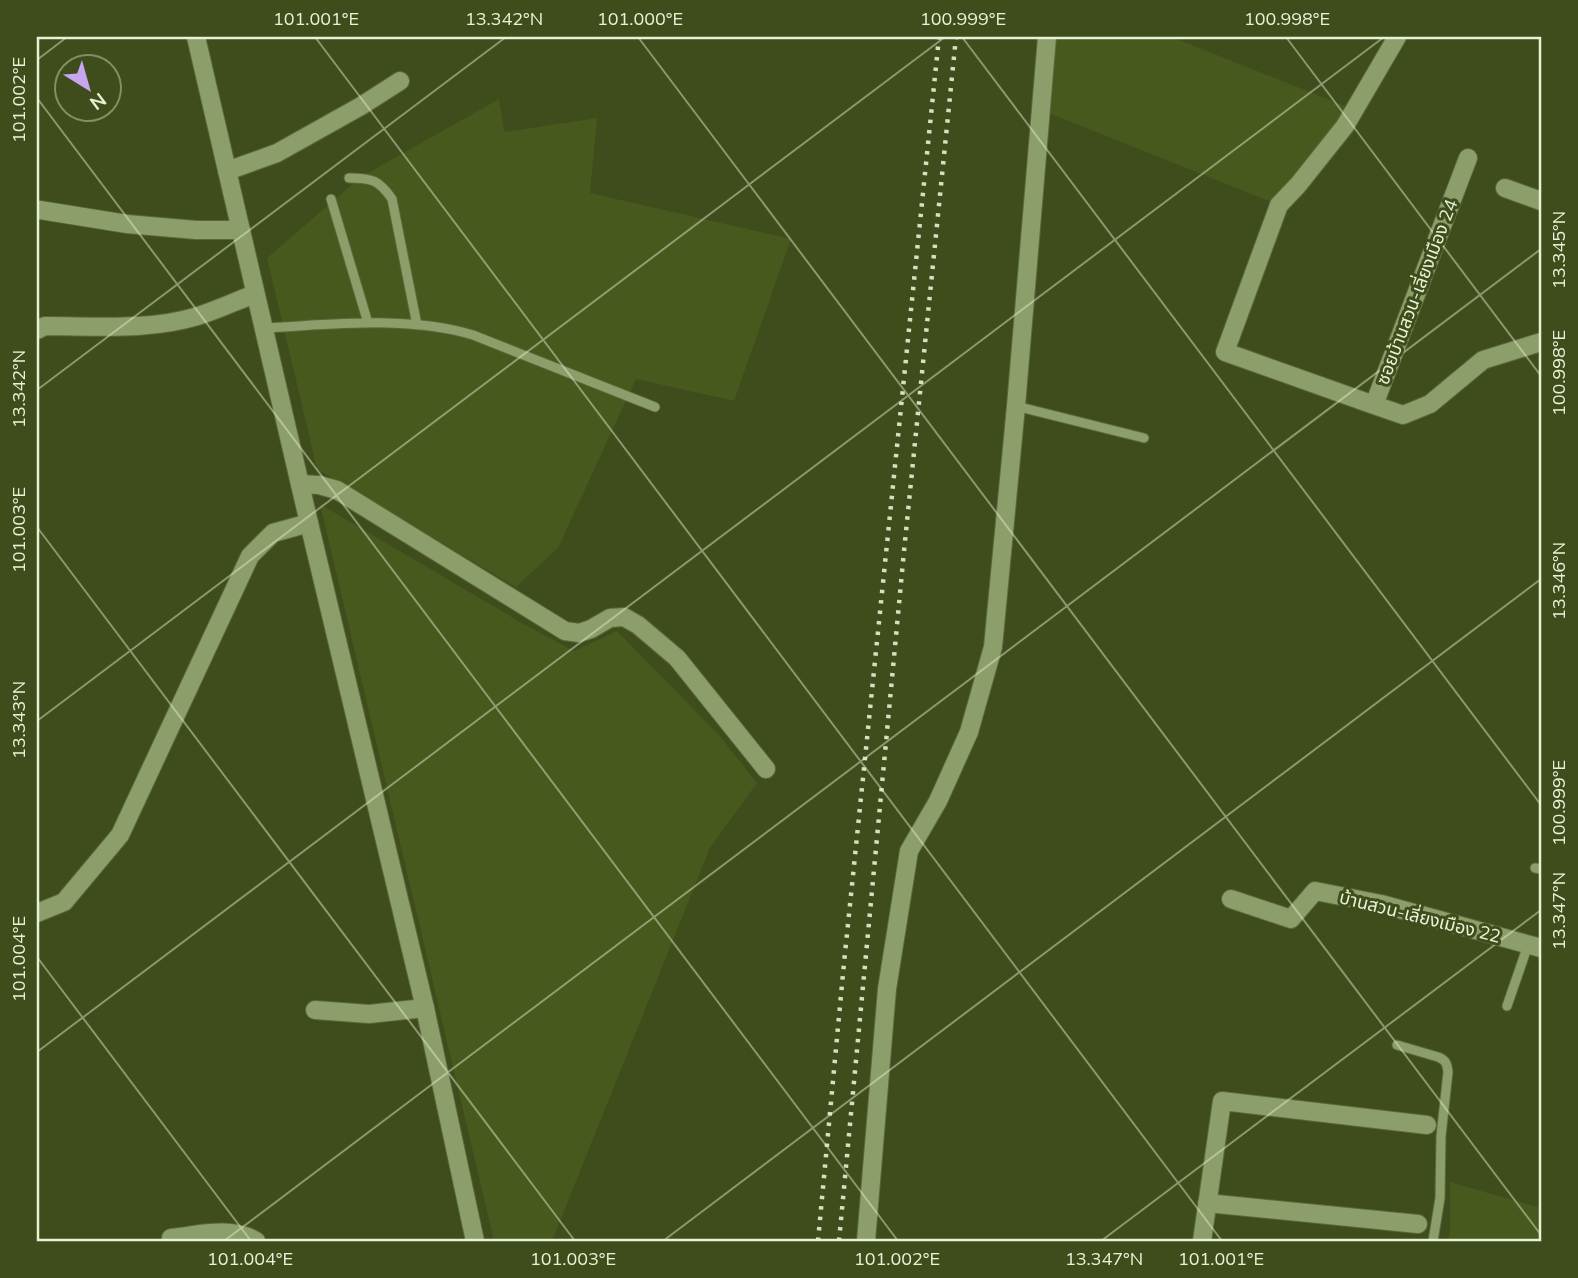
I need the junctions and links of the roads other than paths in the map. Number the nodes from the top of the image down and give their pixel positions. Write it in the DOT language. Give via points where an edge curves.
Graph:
graph roads {
  1 [pos="196,37"];
  2 [pos="1047,37"];
  3 [pos="1396,37"];
  4 [pos="400,80"];
  5 [pos="1468,158"];
  6 [pos="227,171"];
  7 [pos="349,178"];
  8 [pos="1505,188"];
  9 [pos="331,200"];
  10 [pos="1541,201"];
  11 [pos="40,210"];
  12 [pos="241,230"];
  13 [pos="255,294"];
  14 [pos="368,323"];
  15 [pos="417,325"];
  16 [pos="263,328"];
  17 [pos="37,330"];
  18 [pos="1541,342"];
  19 [pos="1374,405"];
  20 [pos="1016,406"];
  21 [pos="654,407"];
  22 [pos="1144,438"];
  23 [pos="300,484"];
  24 [pos="309,523"];
  25 [pos="766,769"];
  26 [pos="1231,899"];
  27 [pos="64,902"];
  28 [pos="37,913"];
  29 [pos="37,924"];
  30 [pos="1534,946"];
  31 [pos="1507,1006"];
  32 [pos="425,1008"];
  33 [pos="315,1010"];
  34 [pos="1397,1045"];
  35 [pos="1427,1125"];
  36 [pos="1207,1203"];
  37 [pos="1418,1224"];
  38 [pos="171,1238"];
  39 [pos="256,1241"];
  40 [pos="475,1241"];
  41 [pos="866,1241"];
  42 [pos="1202,1241"];
  43 [pos="1433,1241"];
  1 -- 6 [label="street"];
  2 -- 20 [label="street"];
  3 -- 19 [label="street" via="1345,126 1279,205 1225,352"];
  4 -- 6 [label="street" via="277,153"];
  5 -- 19 [label="street, ซอยบ้านสวน-เลี่ยงเมือง 24"];
  6 -- 12 [label="street"];
  7 -- 15 [label="lane" via="377,182 392,199"];
  8 -- 10 [label="street"];
  9 -- 14 [label="lane"];
  11 -- 12 [label="street" via="127,224"];
  12 -- 13 [label="street"];
  13 -- 16 [label="street"];
  13 -- 17 [label="street" via="170,322 45,326"];
  14 -- 15 [label="lane"];
  14 -- 16 [label="lane"];
  15 -- 21 [label="lane" via="473,335"];
  16 -- 23 [label="street"];
  18 -- 19 [label="street, ซอยบ้านสวน-เลี่ยงเมือง 24" via="1483,360 1430,404 1403,415"];
  20 -- 22 [label="lane"];
  20 -- 41 [label="street" via="993,647 969,732 909,851 887,989"];
  23 -- 24 [label="street"];
  23 -- 25 [label="street" via="337,490 565,631 579,633 610,618 624,617 638,625 677,658"];
  24 -- 27 [label="street" via="273,533 250,556 120,835"];
  24 -- 32 [label="street"];
  26 -- 30 [label="street, บ้านสวน-เลี่ยงเมือง 22" via="1292,919 1315,891"];
  27 -- 28 [label="street"];
  27 -- 29 [label="street"];
  30 -- 31 [label="lane"];
  32 -- 33 [label="street" via="369,1014"];
  32 -- 40 [label="street"];
  34 -- 43 [label="lane" via="1447,1064 1440,1198"];
  35 -- 36 [label="street" via="1222,1101"];
  36 -- 37 [label="street"];
  36 -- 42 [label="street"];
  38 -- 39 [label="street" via="239,1233"];
}
